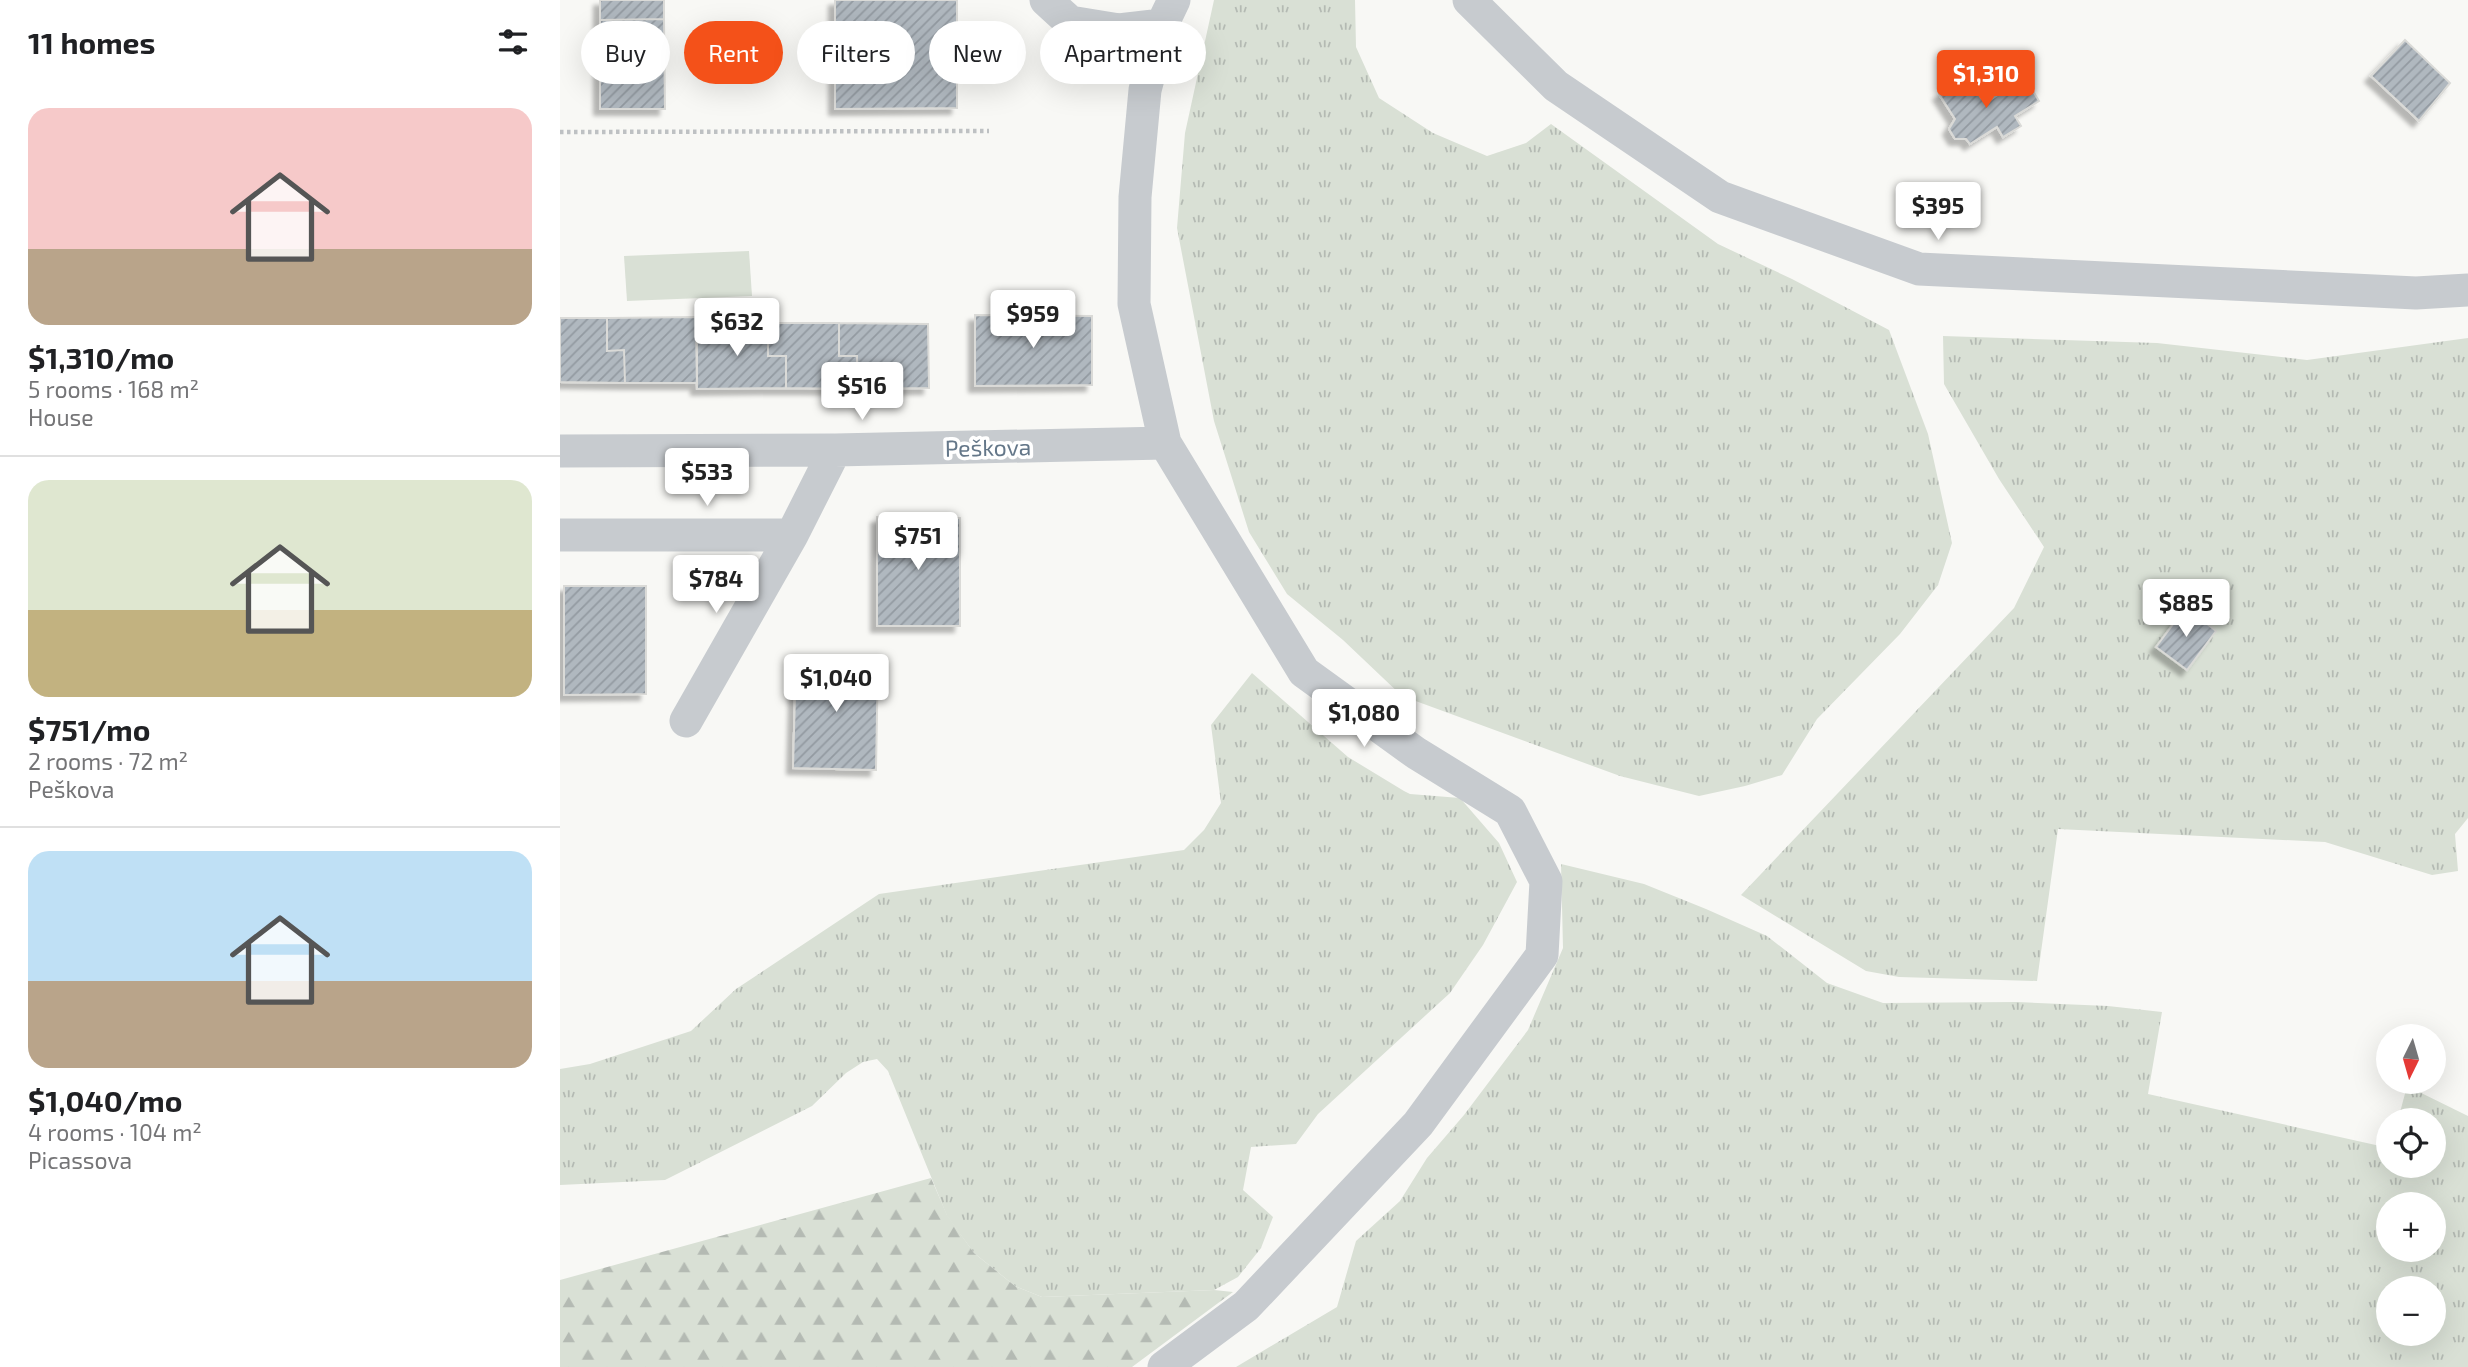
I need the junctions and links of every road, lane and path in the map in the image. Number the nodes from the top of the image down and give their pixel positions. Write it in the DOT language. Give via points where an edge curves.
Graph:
graph roads {
  1 [pos="1046,0"];
  2 [pos="1469,0"];
  3 [pos="1168,12"];
  4 [pos="989,131"];
  5 [pos="560,132"];
  6 [pos="2468,290"];
  7 [pos="1165,443"];
  8 [pos="835,450"];
  9 [pos="560,451"];
  10 [pos="560,535"];
  11 [pos="792,535"];
  12 [pos="686,721"];
  13 [pos="1164,1367"];
  1 -- 3 [label="street" via="1070,22 1119,30"];
  2 -- 6 [label="street" via="1556,86 1720,197 1919,269 2416,293"];
  3 -- 7 [label="street" via="1145,90 1135,197 1134,304"];
  4 -- 5 [label="path"];
  7 -- 8 [label="street, Peškova"];
  7 -- 13 [label="street" via="1304,672 1416,754 1510,811 1546,881 1542,955 1418,1124 1247,1306"];
  8 -- 9 [label="street, Peškova"];
  8 -- 11 [label="street"];
  10 -- 11 [label="street"];
  11 -- 12 [label="street"];
}
